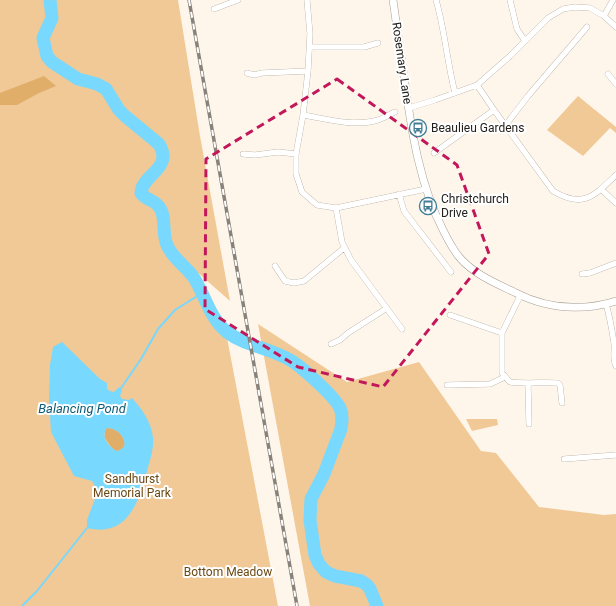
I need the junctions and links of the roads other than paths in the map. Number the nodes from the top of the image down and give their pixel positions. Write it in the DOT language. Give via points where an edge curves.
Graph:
graph roads {
  1 [pos="238,0"];
  2 [pos="307,0"];
  3 [pos="393,0"];
  4 [pos="436,0"];
  5 [pos="510,0"];
  6 [pos="575,0"];
  7 [pos="613,0"];
  8 [pos="575,7"];
  9 [pos="214,9"];
  10 [pos="604,16"];
  11 [pos="587,27"];
  12 [pos="616,27"];
  13 [pos="525,41"];
  14 [pos="378,43"];
  15 [pos="310,47"];
  16 [pos="308,71"];
  17 [pos="247,73"];
  18 [pos="608,74"];
  19 [pos="616,84"];
  20 [pos="477,85"];
  21 [pos="455,93"];
  22 [pos="409,108"];
  23 [pos="494,110"];
  24 [pos="395,112"];
  25 [pos="303,115"];
  26 [pos="505,126"];
  27 [pos="434,153"];
  28 [pos="243,154"];
  29 [pos="296,154"];
  30 [pos="616,175"];
  31 [pos="426,189"];
  32 [pos="601,189"];
  33 [pos="399,194"];
  34 [pos="616,202"];
  35 [pos="336,208"];
  36 [pos="344,248"];
  37 [pos="616,263"];
  38 [pos="275,266"];
  39 [pos="451,272"];
  40 [pos="582,274"];
  41 [pos="520,296"];
  42 [pos="616,301"];
  43 [pos="606,304"];
  44 [pos="387,308"];
  45 [pos="450,315"];
  46 [pos="402,329"];
  47 [pos="502,333"];
  48 [pos="331,344"];
  49 [pos="615,345"];
  50 [pos="616,366"];
  51 [pos="505,377"];
  52 [pos="528,384"];
  53 [pos="447,385"];
  54 [pos="562,403"];
  55 [pos="530,424"];
  56 [pos="616,455"];
  57 [pos="564,459"];
  1 -- 9 [label="street"];
  2 -- 15 [label="street"];
  3 -- 22 [label="street, Rosemary Lane"];
  4 -- 21 [label="street" via="442,19"];
  5 -- 13 [label="street" via="517,29"];
  6 -- 8 [label="street"];
  7 -- 10 [label="street"];
  8 -- 10 [label="street" via="590,8"];
  8 -- 13 [label="street" via="555,13"];
  10 -- 12 [label="street"];
  11 -- 26 [label="street"];
  13 -- 20 [label="street"];
  14 -- 15 [label="street" via="364,47"];
  15 -- 16 [label="street"];
  16 -- 17 [label="street" via="254,75"];
  16 -- 25 [label="street"];
  18 -- 19 [label="street"];
  20 -- 21 [label="street"];
  20 -- 23 [label="street"];
  21 -- 22 [label="street"];
  22 -- 31 [label="street, Rosemary Lane"];
  23 -- 26 [label="street"];
  23 -- 27 [label="street"];
  24 -- 25 [label="street" via="378,120 359,122"];
  25 -- 29 [label="street"];
  26 -- 32 [label="street" via="553,191 564,198 580,200"];
  28 -- 29 [label="street"];
  29 -- 35 [label="street" via="296,174 302,192 318,204"];
  30 -- 32 [label="street"];
  31 -- 33 [label="street"];
  31 -- 41 [label="street, Rosemary Lane" via="438,219 460,258 475,272"];
  32 -- 34 [label="street"];
  33 -- 35 [label="street"];
  33 -- 39 [label="street" via="404,210"];
  35 -- 36 [label="street"];
  36 -- 38 [label="street" via="304,281 285,281"];
  36 -- 44 [label="street"];
  37 -- 40 [label="street"];
  41 -- 43 [label="street, Rosemary Lane" via="552,307 587,308"];
  41 -- 47 [label="street"];
  42 -- 43 [label="street, Rosemary Lane"];
  43 -- 49 [label="street"];
  44 -- 46 [label="street"];
  44 -- 48 [label="street"];
  45 -- 47 [label="street"];
  47 -- 51 [label="street" via="502,373"];
  49 -- 50 [label="street"];
  51 -- 52 [label="street" via="510,382"];
  51 -- 53 [label="street" via="490,384"];
  52 -- 54 [label="street" via="558,383"];
  52 -- 55 [label="street"];
  56 -- 57 [label="street"];
}
